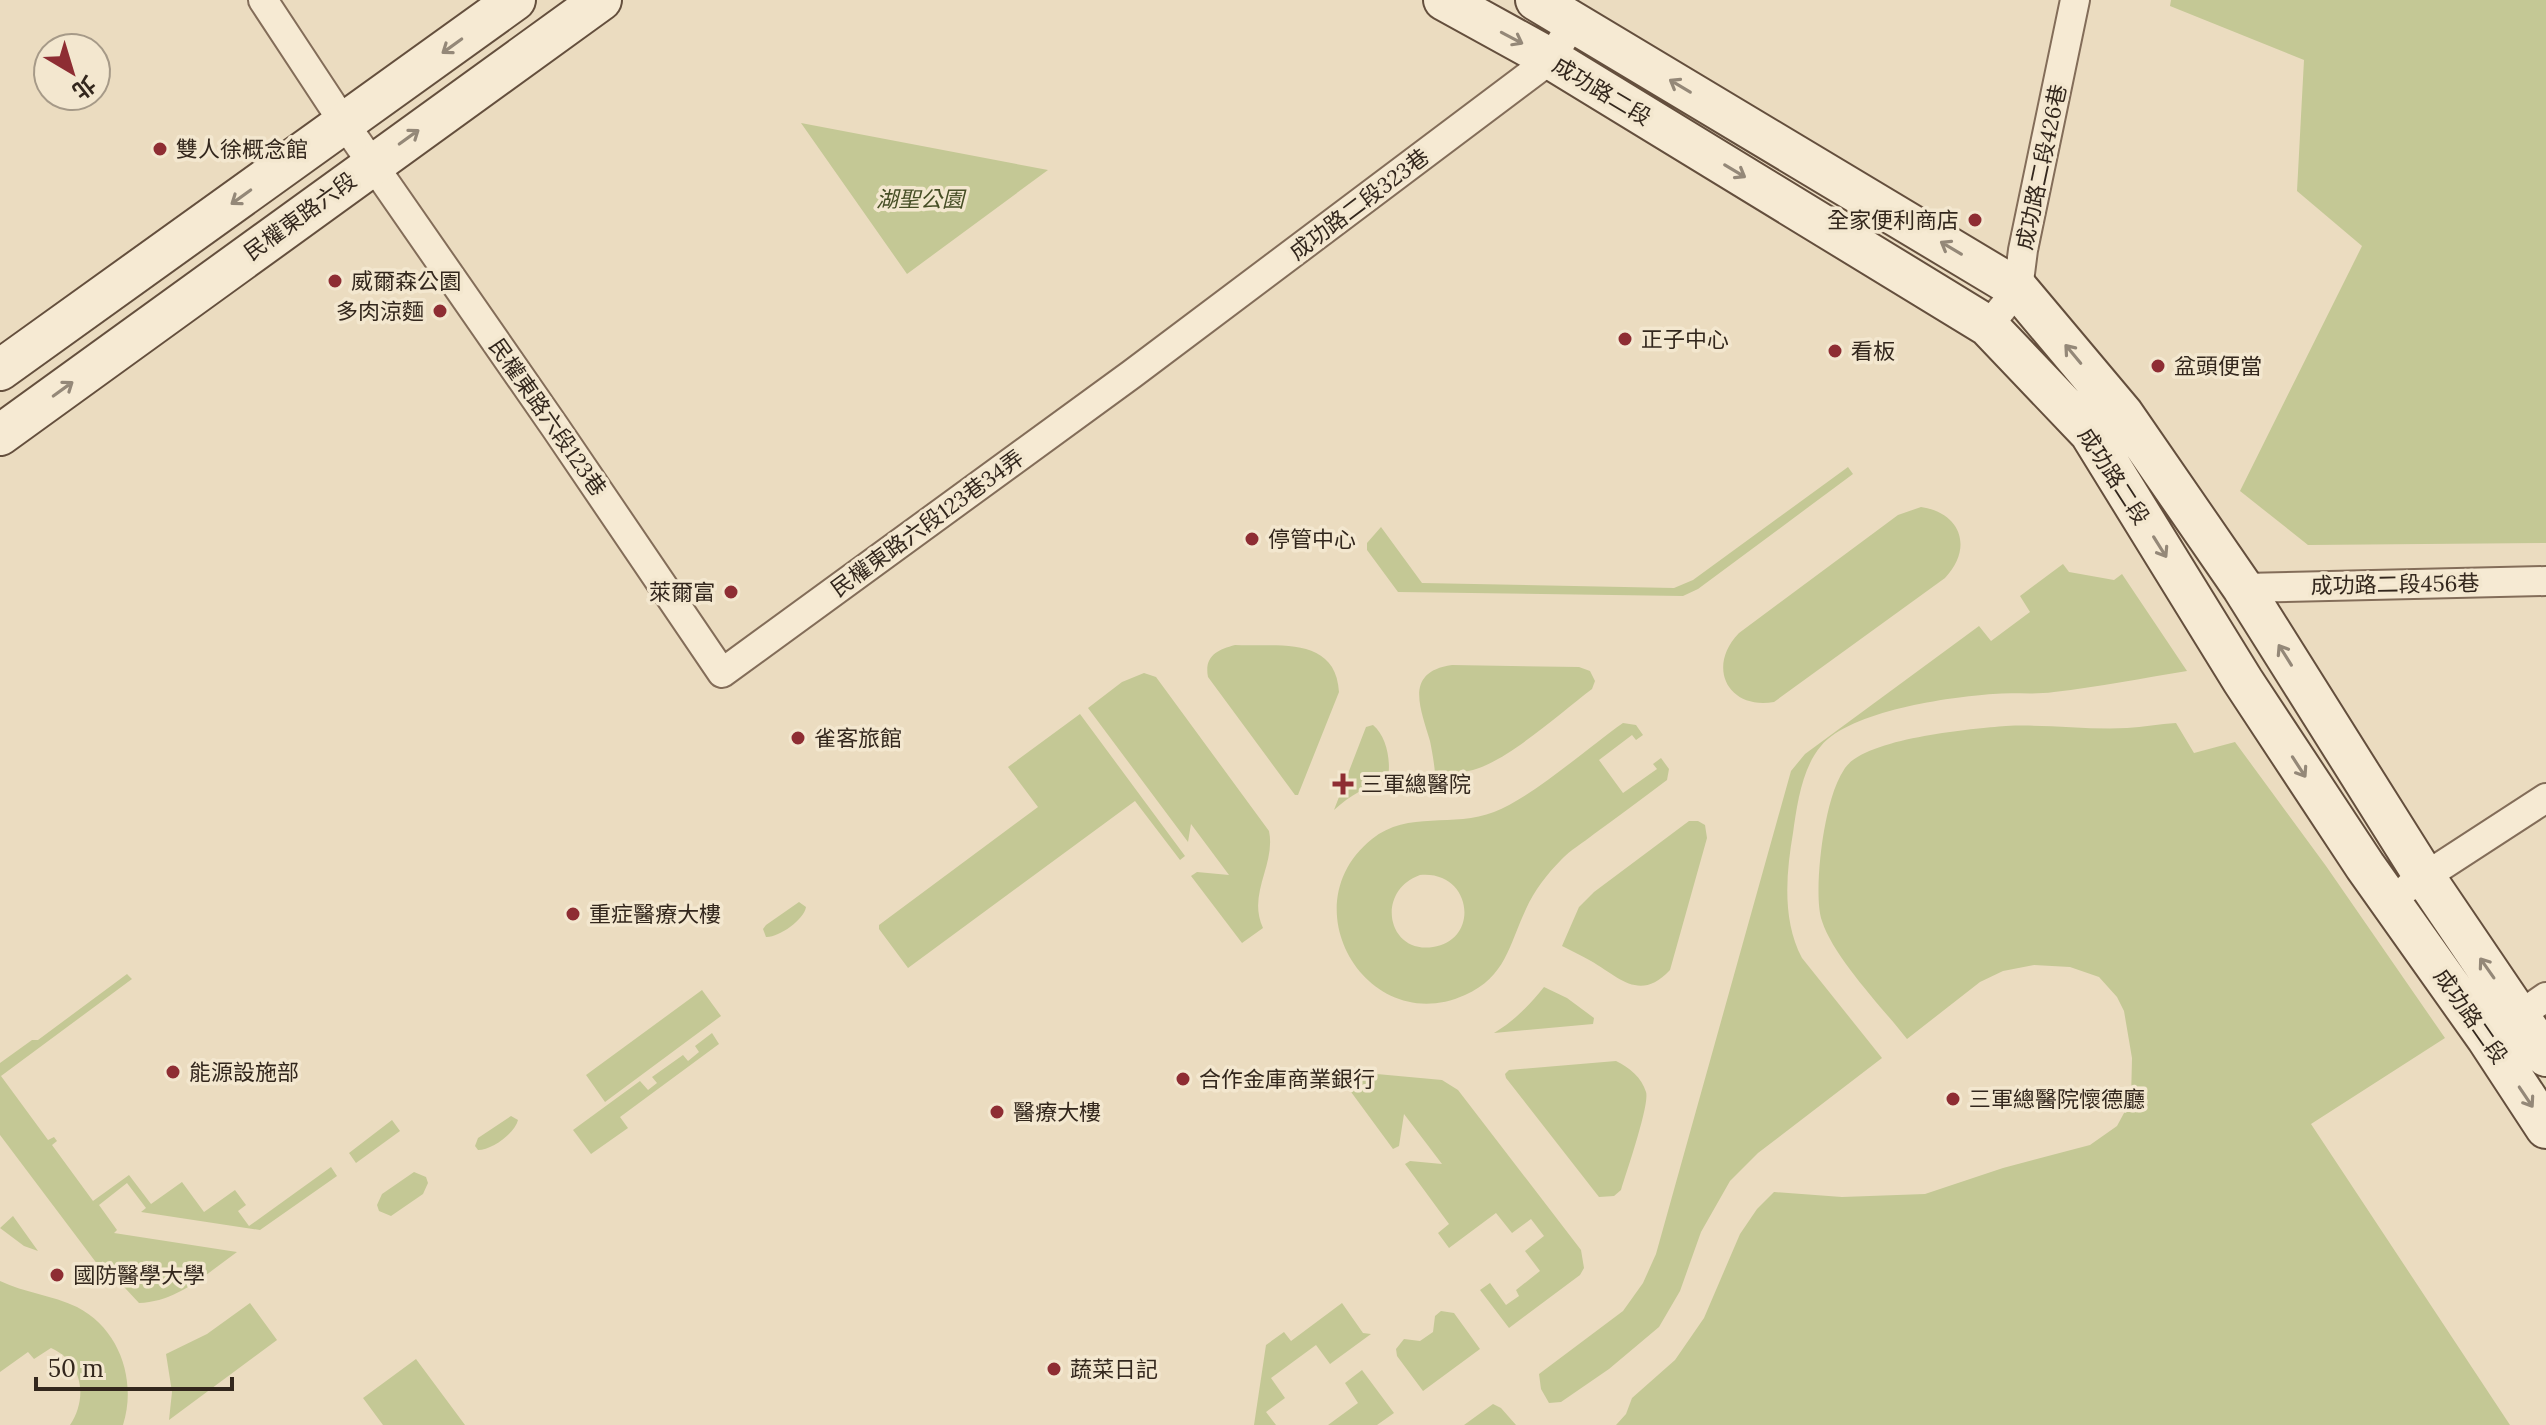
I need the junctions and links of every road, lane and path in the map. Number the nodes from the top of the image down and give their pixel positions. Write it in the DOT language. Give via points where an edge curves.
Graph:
graph roads {
  1 [pos="263,0"];
  2 [pos="515,0"];
  3 [pos="601,0"];
  4 [pos="1444,0"];
  5 [pos="1536,0"];
  6 [pos="2075,0"];
  7 [pos="1573,22"];
  8 [pos="1551,59"];
  9 [pos="344,123"];
  10 [pos="372,164"];
  11 [pos="2018,289"];
  12 [pos="1988,326"];
  13 [pos="0,370"];
  14 [pos="1132,374"];
  15 [pos="0,435"];
  16 [pos="2546,581"];
  17 [pos="2243,588"];
  18 [pos="722,673"];
  19 [pos="2546,798"];
  20 [pos="2424,876"];
  21 [pos="2390,900"];
  22 [pos="2533,1006"];
  23 [pos="2487,1038"];
  24 [pos="2546,1056"];
  25 [pos="2546,1128"];
  1 -- 9 [label="street, 民權東路六段123巷"];
  2 -- 9 [label="main road, one-way"];
  10 -- 3 [label="main road, 民權東路六段, one-way"];
  4 -- 8 [label="main road, 成功路二段, one-way"];
  5 -- 7 [label="main road, 成功路二段"];
  6 -- 11 [label="street, 成功路二段426巷"];
  7 -- 8 [label="street, 成功路二段323巷"];
  11 -- 7 [label="main road, 成功路二段, one-way"];
  8 -- 12 [label="main road, 成功路二段, one-way"];
  8 -- 14 [label="street, 成功路二段323巷"];
  9 -- 10 [label="street, 民權東路六段123巷"];
  9 -- 13 [label="main road, one-way"];
  15 -- 10 [label="main road, 民權東路六段, one-way"];
  10 -- 18 [label="street, 民權東路六段123巷"];
  11 -- 12 [label="street"];
  17 -- 11 [label="main road, 成功路二段, one-way" via="2123,414"];
  12 -- 21 [label="main road, 成功路二段, one-way" via="2090,433 2243,681"];
  14 -- 18 [label="street, 民權東路六段123巷34弄"];
  16 -- 17 [label="street, 成功路二段456巷"];
  20 -- 17 [label="main road, 成功路二段, one-way"];
  19 -- 20 [label="street"];
  20 -- 21 [label="street"];
  22 -- 20 [label="main road, 成功路二段, one-way"];
  21 -- 23 [label="main road, 成功路二段"];
  22 -- 23 [label="street"];
  22 -- 24 [label="main road, 成功路二段"];
  23 -- 25 [label="main road, 成功路二段, one-way"];
}
